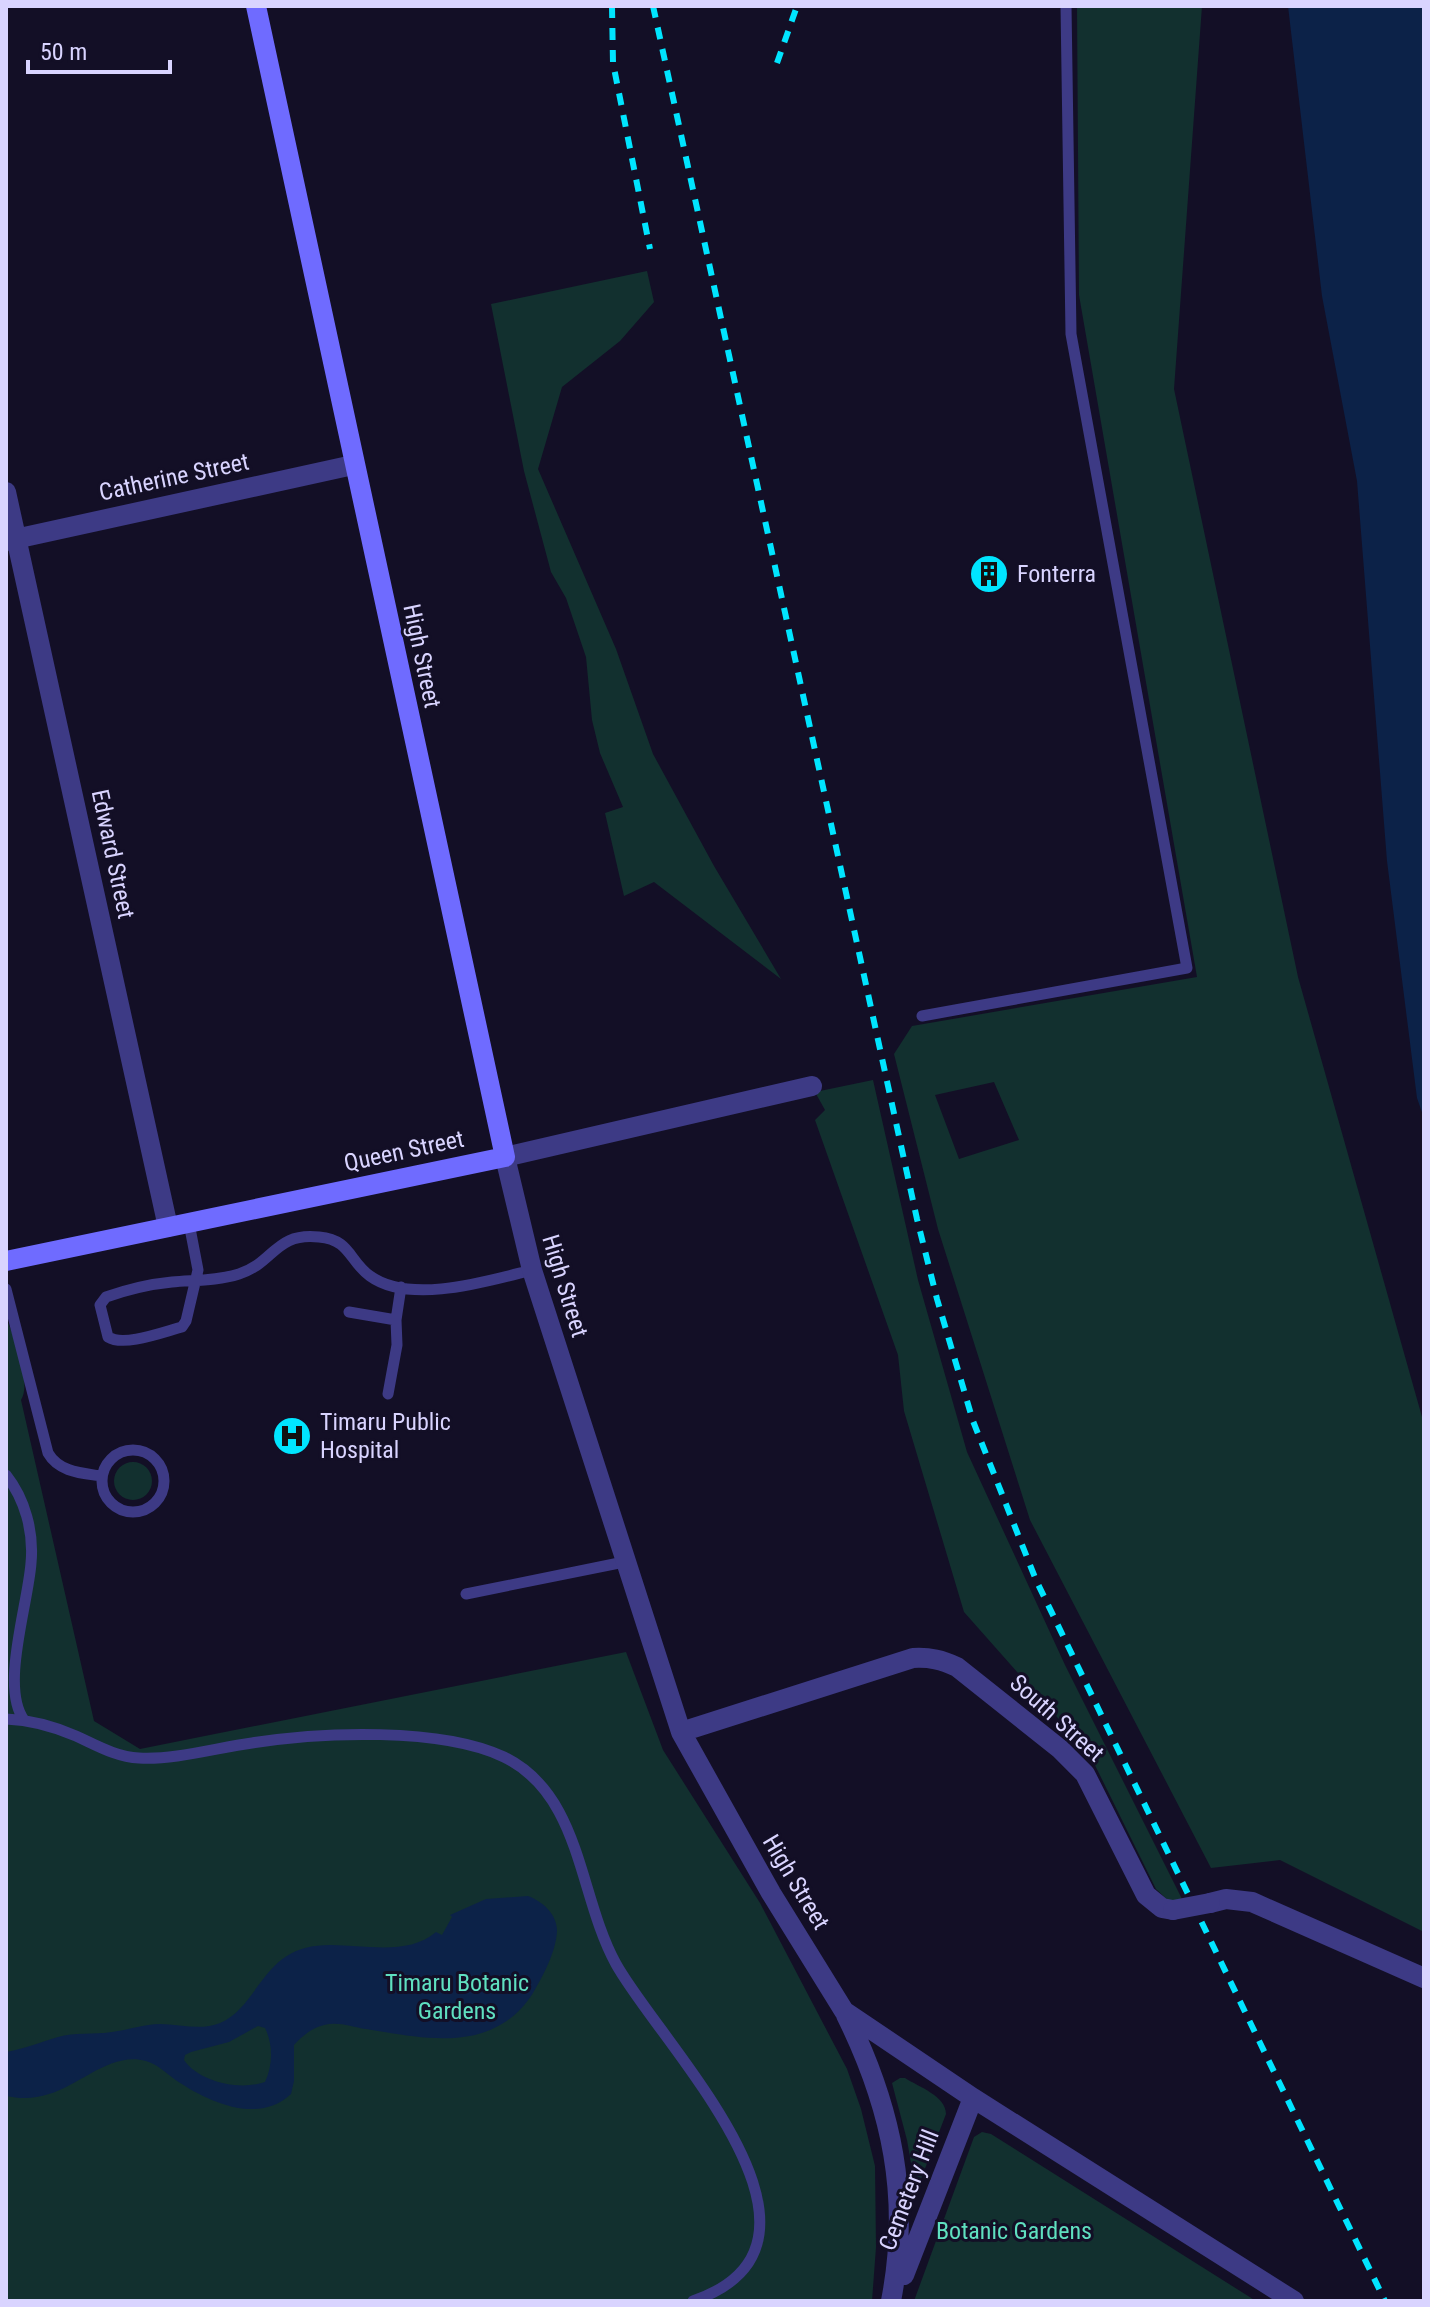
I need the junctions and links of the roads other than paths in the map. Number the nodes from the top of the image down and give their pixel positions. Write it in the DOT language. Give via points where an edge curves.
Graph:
graph roads {
  1 [pos="256,6"];
  2 [pos="1066,6"];
  3 [pos="353,465"];
  4 [pos="6,492"];
  5 [pos="11,540"];
  6 [pos="922,1016"];
  7 [pos="812,1086"];
  8 [pos="505,1157"];
  9 [pos="189,1223"];
  10 [pos="168,1227"];
  11 [pos="6,1261"];
  12 [pos="532,1270"];
  13 [pos="195,1281"];
  14 [pos="401,1287"];
  15 [pos="6,1289"];
  16 [pos="349,1312"];
  17 [pos="396,1320"];
  18 [pos="388,1394"];
  19 [pos="6,1475"];
  20 [pos="101,1476"];
  21 [pos="624,1562"];
  22 [pos="466,1594"];
  23 [pos="6,1719"];
  24 [pos="24,1720"];
  25 [pos="681,1732"];
  26 [pos="1424,1978"];
  27 [pos="844,2011"];
  28 [pos="973,2098"];
  29 [pos="693,2301"];
  30 [pos="892,2301"];
  31 [pos="1294,2301"];
  1 -- 3 [label="street, High Street"];
  2 -- 6 [label="lane" via="1071,334 1187,968"];
  3 -- 5 [label="street, Catherine Street"];
  3 -- 8 [label="street, High Street"];
  4 -- 5 [label="street, Edward Street"];
  5 -- 10 [label="street, Edward Street"];
  7 -- 8 [label="street, Queen Street"];
  8 -- 9 [label="street, Queen Street"];
  8 -- 12 [label="street, High Street"];
  9 -- 10 [label="street, Queen Street"];
  9 -- 13 [label="lane" via="197,1259"];
  10 -- 11 [label="street, Queen Street"];
  12 -- 14 [label="lane" via="438,1289"];
  12 -- 21 [label="street, High Street"];
  13 -- 13 [label="lane" via="182,1327 125,1341 108,1337 100,1305 106,1297"];
  13 -- 14 [label="lane" via="237,1275 256,1267 288,1240 320,1237 346,1246 373,1278"];
  14 -- 17 [label="lane"];
  15 -- 20 [label="lane" via="48,1453 67,1470"];
  16 -- 17 [label="lane"];
  17 -- 18 [label="lane"];
  19 -- 24 [label="lane" via="23,1505 31,1541 29,1581 9,1670 11,1699"];
  20 -- 20 [label="lane" via="119,1453 139,1450 156,1460 163,1489 152,1506 121,1511 105,1497"];
  21 -- 22 [label="lane"];
  21 -- 25 [label="street, High Street"];
  23 -- 24 [label="lane"];
  24 -- 29 [label="lane" via="138,1758 309,1736 437,1740 503,1757 537,1780 567,1826 608,1950 718,2111 752,2180 760,2220 751,2259 731,2282"];
  25 -- 26 [label="street, South Street, bridge" via="913,1658 944,1661 1076,1764 1146,1895 1162,1908 1226,1899 1252,1902"];
  25 -- 27 [label="street, High Street"];
  27 -- 28 [label="street, High Street"];
  27 -- 30 [label="street, Cemetery Hill" via="864,2052 894,2151 900,2244"];
  28 -- 30 [label="street, Cemetery Hill"];
  28 -- 31 [label="street, High Street"];
}
